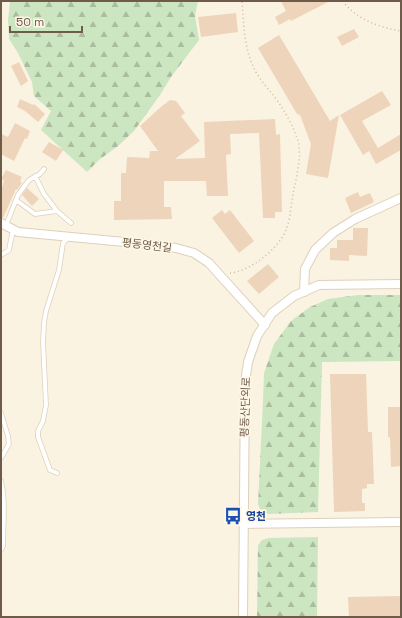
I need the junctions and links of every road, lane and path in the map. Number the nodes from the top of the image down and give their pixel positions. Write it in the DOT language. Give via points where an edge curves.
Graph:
graph roads {
  1 [pos="242,1"];
  2 [pos="343,1"];
  3 [pos="401,31"];
  4 [pos="44,169"];
  5 [pos="35,176"];
  6 [pos="401,198"];
  7 [pos="16,200"];
  8 [pos="57,211"];
  9 [pos="71,223"];
  10 [pos="6,226"];
  11 [pos="69,236"];
  12 [pos="1,255"];
  13 [pos="217,272"];
  14 [pos="401,284"];
  15 [pos="304,292"];
  16 [pos="265,325"];
  17 [pos="1,413"];
  18 [pos="1,458"];
  19 [pos="57,473"];
  20 [pos="1,481"];
  21 [pos="401,522"];
  22 [pos="243,524"];
  23 [pos="1,550"];
  24 [pos="243,617"];
  1 -- 13 [label="path" via="247,51 257,73 290,122 299,143 299,160 288,222 274,248 256,263 238,272"];
  2 -- 3 [label="path" via="365,20"];
  4 -- 5 [label="lane"];
  5 -- 7 [label="lane" via="29,180"];
  5 -- 8 [label="lane"];
  6 -- 15 [label="street" via="355,219 315,250 305,269"];
  7 -- 8 [label="lane" via="35,214"];
  7 -- 10 [label="lane"];
  8 -- 9 [label="lane"];
  10 -- 11 [label="street, 평동영천길" via="18,232"];
  10 -- 12 [label="lane" via="9,250"];
  11 -- 13 [label="street, 평동영천길" via="176,248 194,253"];
  11 -- 19 [label="lane" via="63,244 59,270 44,323 46,405 38,431 50,470"];
  13 -- 16 [label="street, 평동영천길"];
  14 -- 15 [label="street, 평동산단외로" via="319,285"];
  15 -- 16 [label="street, 평동산단외로" via="294,296 272,313"];
  16 -- 22 [label="street, 평동산단외로" via="257,336 244,382"];
  17 -- 18 [label="lane" via="9,444"];
  20 -- 23 [label="lane" via="4,508"];
  21 -- 22 [label="street"];
  22 -- 24 [label="street, 평동산단외로"];
}
